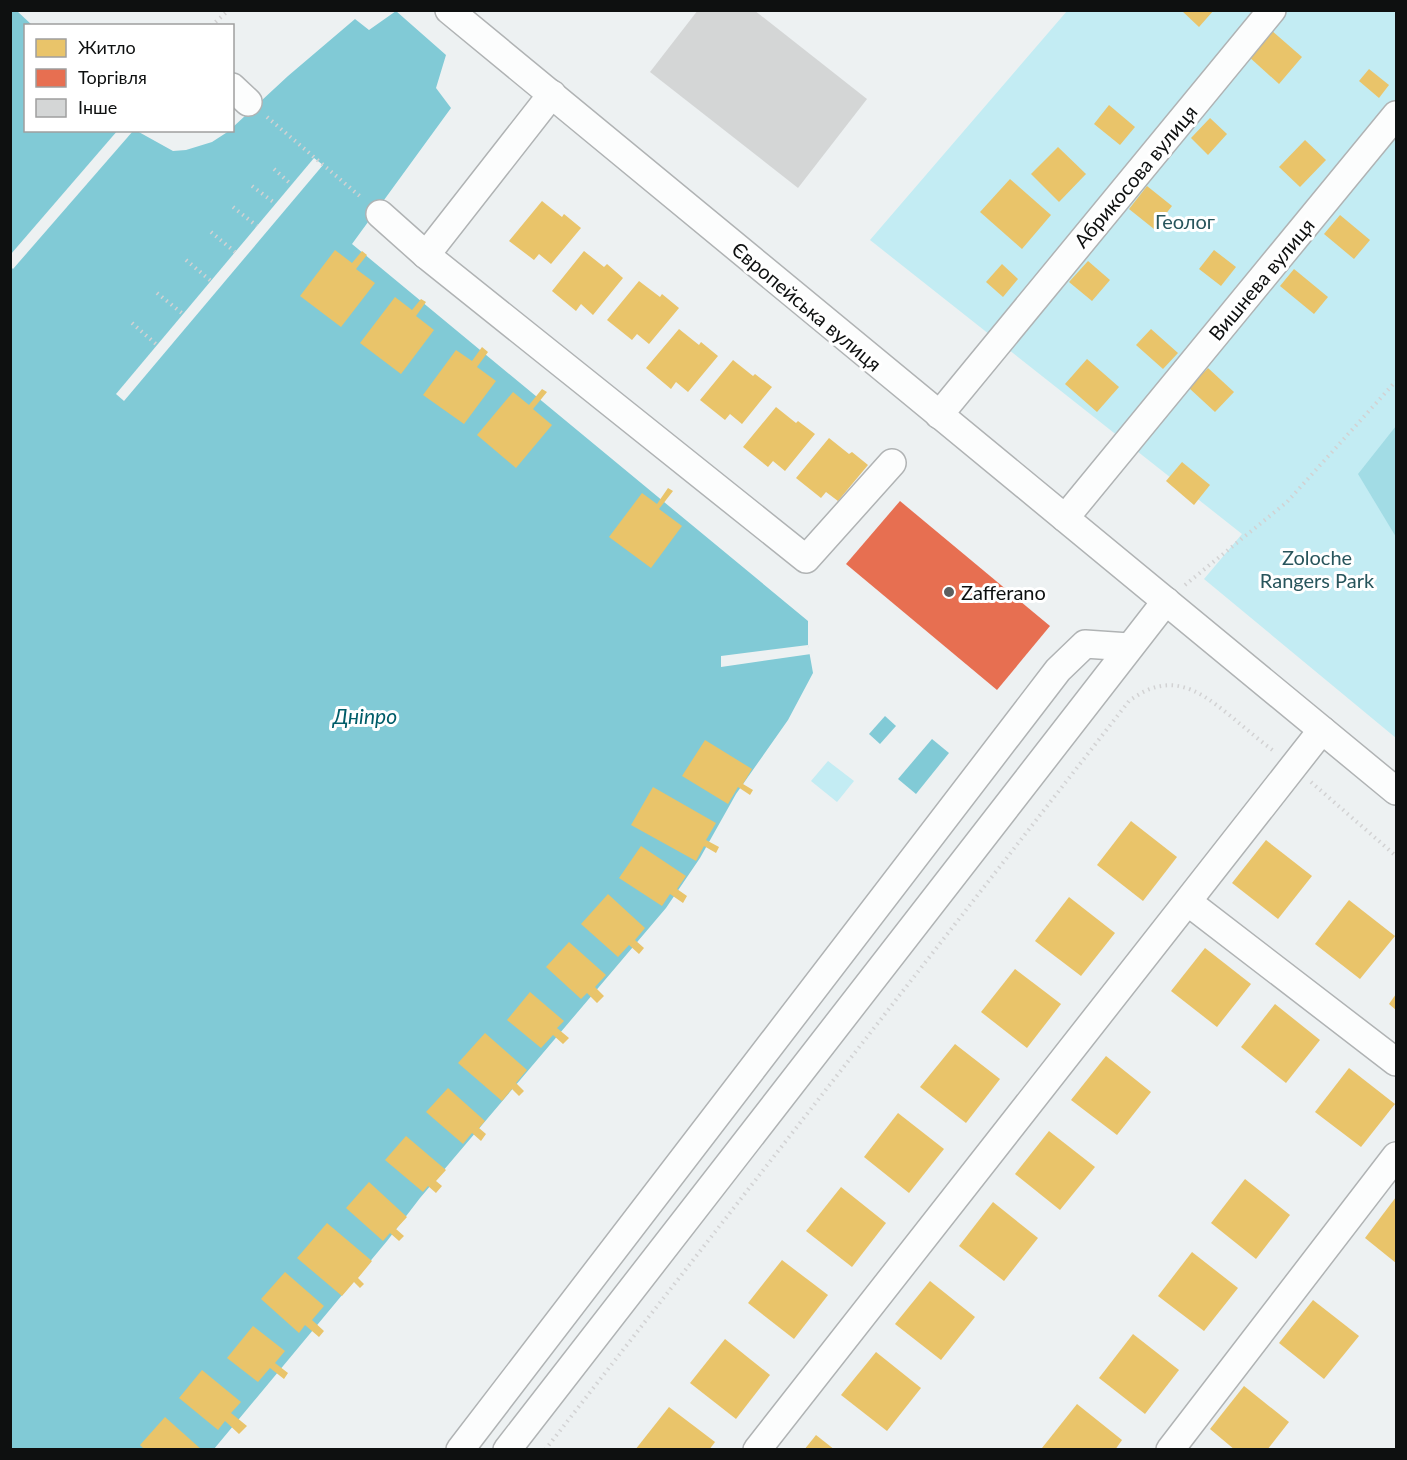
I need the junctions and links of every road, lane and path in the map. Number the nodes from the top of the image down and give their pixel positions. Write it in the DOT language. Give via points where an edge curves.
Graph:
graph roads {
  1 [pos="229,10"];
  2 [pos="449,10"];
  3 [pos="1272,10"];
  4 [pos="214,24"];
  5 [pos="552,94"];
  6 [pos="240,95"];
  7 [pos="1396,115"];
  8 [pos="274,170"];
  9 [pos="292,185"];
  10 [pos="252,186"];
  11 [pos="276,204"];
  12 [pos="233,207"];
  13 [pos="380,214"];
  14 [pos="257,226"];
  15 [pos="211,232"];
  16 [pos="235,252"];
  17 [pos="426,255"];
  18 [pos="186,260"];
  19 [pos="211,281"];
  20 [pos="157,293"];
  21 [pos="183,314"];
  22 [pos="132,322"];
  23 [pos="157,345"];
  24 [pos="1396,381"];
  25 [pos="939,415"];
  26 [pos="892,463"];
  27 [pos="1065,518"];
  28 [pos="1166,600"];
  29 [pos="1129,647"];
  30 [pos="1322,730"];
  31 [pos="1293,767"];
  32 [pos="1396,791"];
  33 [pos="1396,856"];
  34 [pos="1188,902"];
  35 [pos="1396,1062"];
  36 [pos="1396,1155"];
  37 [pos="460,1449"];
  38 [pos="507,1449"];
  39 [pos="545,1449"];
  40 [pos="757,1449"];
  41 [pos="1170,1449"];
  1 -- 4 [label="path"];
  2 -- 5 [label="street, Європейська вулиця"];
  3 -- 25 [label="street, Абрикосова вулиця"];
  5 -- 17 [label="street"];
  5 -- 25 [label="street, Європейська вулиця"];
  6 -- 13 [label="path"];
  7 -- 27 [label="street, Вишнева вулиця"];
  8 -- 9 [label="path"];
  10 -- 11 [label="path"];
  12 -- 14 [label="path"];
  13 -- 17 [label="street"];
  15 -- 16 [label="path"];
  17 -- 26 [label="street" via="806,559"];
  18 -- 19 [label="path"];
  20 -- 21 [label="path"];
  22 -- 23 [label="path"];
  24 -- 28 [label="path" via="1287,502"];
  25 -- 27 [label="street, Європейська вулиця"];
  27 -- 28 [label="street, Європейська вулиця"];
  28 -- 29 [label="street"];
  28 -- 30 [label="street, Європейська вулиця"];
  29 -- 37 [label="street" via="1085,644 1058,670"];
  29 -- 38 [label="street"];
  30 -- 31 [label="street"];
  30 -- 32 [label="street, Європейська вулиця"];
  31 -- 33 [label="path"];
  31 -- 34 [label="street"];
  31 -- 39 [label="path" via="1197,691 1169,684 1153,687 1129,701"];
  34 -- 35 [label="street"];
  34 -- 40 [label="street"];
  36 -- 41 [label="street"];
}
